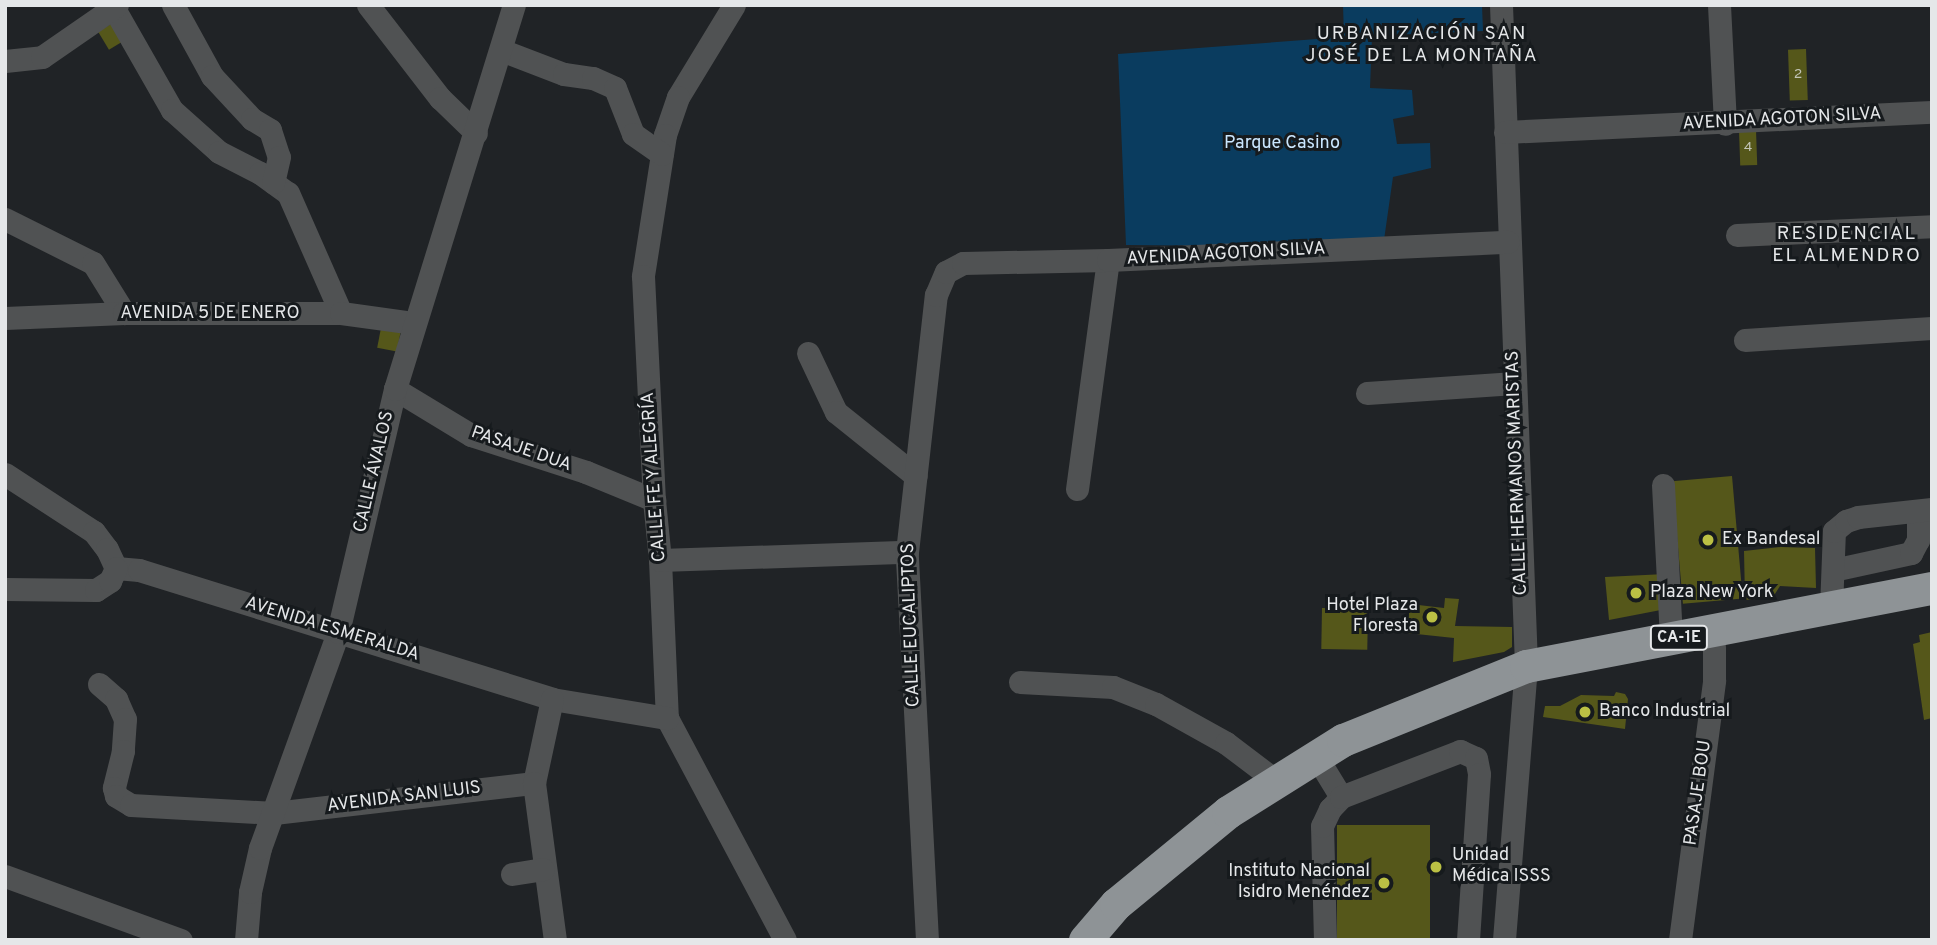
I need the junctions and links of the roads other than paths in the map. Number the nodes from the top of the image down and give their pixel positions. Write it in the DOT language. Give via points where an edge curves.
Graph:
graph roads {
  1 [pos="173,5"];
  2 [pos="368,5"];
  3 [pos="514,5"];
  4 [pos="734,5"];
  5 [pos="1501,5"];
  6 [pos="1719,5"];
  7 [pos="115,7"];
  8 [pos="501,50"];
  9 [pos="5,61"];
  10 [pos="1932,112"];
  11 [pos="1725,124"];
  12 [pos="1505,132"];
  13 [pos="476,133"];
  14 [pos="662,154"];
  15 [pos="273,182"];
  16 [pos="5,219"];
  17 [pos="1932,226"];
  18 [pos="1737,235"];
  19 [pos="1508,242"];
  20 [pos="1108,260"];
  21 [pos="946,272"];
  22 [pos="124,313"];
  23 [pos="341,313"];
  24 [pos="5,318"];
  25 [pos="414,323"];
  26 [pos="1932,328"];
  27 [pos="1745,340"];
  28 [pos="808,353"];
  29 [pos="1515,383"];
  30 [pos="395,389"];
  31 [pos="1367,393"];
  32 [pos="5,474"];
  33 [pos="916,476"];
  34 [pos="1663,485"];
  35 [pos="1077,489"];
  36 [pos="654,500"];
  37 [pos="1925,510"];
  38 [pos="907,552"];
  39 [pos="660,560"];
  40 [pos="116,568"];
  41 [pos="1833,570"];
  42 [pos="1932,588"];
  43 [pos="5,589"];
  44 [pos="1932,603"];
  45 [pos="1831,608"];
  46 [pos="338,632"];
  47 [pos="1671,639"];
  48 [pos="1714,647"];
  49 [pos="1525,675"];
  50 [pos="1020,682"];
  51 [pos="99,684"];
  52 [pos="552,699"];
  53 [pos="667,718"];
  54 [pos="1316,756"];
  55 [pos="1275,780"];
  56 [pos="534,783"];
  57 [pos="1340,797"];
  58 [pos="274,813"];
  59 [pos="544,869"];
  60 [pos="512,874"];
  61 [pos="5,876"];
  62 [pos="1468,936"];
  63 [pos="1504,938"];
  64 [pos="181,940"];
  65 [pos="246,940"];
  66 [pos="555,940"];
  67 [pos="785,940"];
  68 [pos="927,940"];
  69 [pos="1085,940"];
  70 [pos="1325,940"];
  71 [pos="1680,940"];
  1 -- 15 [label="street" via="212,76 251,119 270,130 279,157"];
  2 -- 13 [label="street" via="440,98"];
  3 -- 8 [label="street, CALLE ÁVALOS"];
  4 -- 14 [label="street, CALLE FE Y ALEGRÍA" via="678,97"];
  5 -- 12 [label="street, CALLE HERMANOS MARISTAS"];
  6 -- 11 [label="street"];
  7 -- 9 [label="street" via="42,57"];
  7 -- 15 [label="street" via="172,110 219,152"];
  8 -- 13 [label="street, CALLE ÁVALOS"];
  8 -- 14 [label="street" via="564,75 593,78 615,88 634,134"];
  10 -- 11 [label="street, AVENIDA AGOTON SILVA"];
  11 -- 12 [label="street, AVENIDA AGOTON SILVA"];
  12 -- 19 [label="street, CALLE HERMANOS MARISTAS"];
  13 -- 25 [label="street, CALLE ÁVALOS"];
  14 -- 36 [label="street, CALLE FE Y ALEGRÍA" via="643,276"];
  15 -- 23 [label="street" via="288,193"];
  16 -- 22 [label="street" via="93,263"];
  17 -- 18 [label="street"];
  19 -- 20 [label="street, AVENIDA AGOTON SILVA"];
  19 -- 29 [label="street, CALLE HERMANOS MARISTAS"];
  20 -- 21 [label="street, AVENIDA AGOTON SILVA" via="963,263"];
  20 -- 35 [label="street"];
  21 -- 33 [label="street, CALLE EUCALIPTOS" via="936,295"];
  22 -- 23 [label="street, AVENIDA 5 DE ENERO"];
  22 -- 24 [label="street, AVENIDA 5 DE ENERO"];
  23 -- 25 [label="street, AVENIDA 5 DE ENERO"];
  25 -- 30 [label="street, CALLE ÁVALOS"];
  26 -- 27 [label="street"];
  28 -- 33 [label="street" via="836,412"];
  29 -- 31 [label="street"];
  29 -- 49 [label="street, CALLE HERMANOS MARISTAS"];
  30 -- 36 [label="street, PASAJE DUA" via="471,435 586,472"];
  30 -- 46 [label="street, CALLE ÁVALOS"];
  32 -- 40 [label="street" via="94,532"];
  33 -- 38 [label="street, CALLE EUCALIPTOS"];
  34 -- 47 [label="street"];
  36 -- 39 [label="street, CALLE FE Y ALEGRÍA"];
  37 -- 41 [label="street" via="1911,553"];
  37 -- 41 [label="street" via="1846,521 1834,530 1831,540"];
  38 -- 39 [label="street"];
  38 -- 68 [label="street, CALLE EUCALIPTOS"];
  39 -- 53 [label="street, CALLE FE Y ALEGRÍA"];
  40 -- 43 [label="street" via="110,582 96,590"];
  40 -- 46 [label="street, AVENIDA ESMERALDA" via="139,570"];
  41 -- 45 [label="street"];
  42 -- 45 [label="highway, CA-1E"];
  44 -- 48 [label="highway, CA-1E"];
  45 -- 47 [label="highway, CA-1E"];
  46 -- 52 [label="street, AVENIDA ESMERALDA"];
  46 -- 58 [label="street, CALLE ÁVALOS"];
  47 -- 49 [label="highway, CA-1E"];
  48 -- 49 [label="highway, CA-1E"];
  48 -- 71 [label="street, PASAJE BOU" via="1714,680"];
  49 -- 54 [label="highway, CA-1E" via="1343,740"];
  49 -- 63 [label="street, CALLE HERMANOS MARISTAS"];
  50 -- 55 [label="street" via="1113,687 1156,704 1226,743"];
  51 -- 58 [label="street, AVENIDA SAN LUIS" via="116,699 125,719 116,796 131,805"];
  52 -- 53 [label="street, AVENIDA ESMERALDA"];
  52 -- 56 [label="street"];
  53 -- 67 [label="street, CALLE FE Y ALEGRÍA"];
  54 -- 55 [label="highway, CA-1E"];
  54 -- 57 [label="street"];
  55 -- 69 [label="highway, CA-1E" via="1228,811 1116,904"];
  56 -- 58 [label="street, AVENIDA SAN LUIS"];
  56 -- 59 [label="street"];
  57 -- 62 [label="street" via="1460,751 1476,758 1479,774"];
  57 -- 70 [label="street" via="1322,826"];
  58 -- 65 [label="street, CALLE ÁVALOS" via="250,892"];
  59 -- 60 [label="street"];
  59 -- 66 [label="street"];
  61 -- 64 [label="street"];
  62 -- 63 [label="street"];
}
